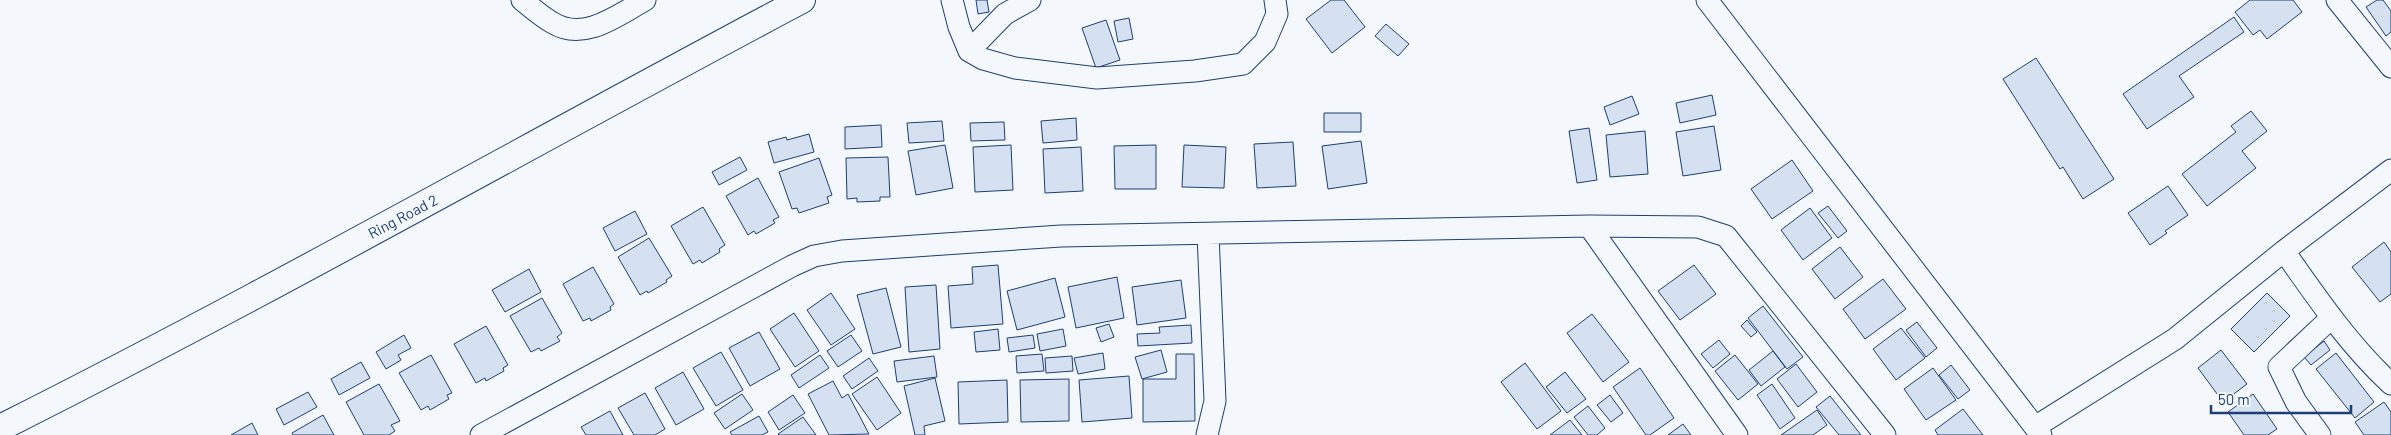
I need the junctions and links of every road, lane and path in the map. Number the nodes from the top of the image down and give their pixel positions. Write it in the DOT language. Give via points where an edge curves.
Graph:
graph roads {
  1 [pos="522,0"];
  2 [pos="645,0"];
  3 [pos="802,0"];
  4 [pos="952,0"];
  5 [pos="1030,0"];
  6 [pos="1275,0"];
  7 [pos="1707,0"];
  8 [pos="2336,0"];
  9 [pos="969,51"];
  10 [pos="2391,67"];
  11 [pos="2391,170"];
  12 [pos="1589,226"];
  13 [pos="1208,234"];
  14 [pos="2284,252"];
  15 [pos="2331,318"];
  16 [pos="2391,384"];
  17 [pos="0,428"];
  18 [pos="506,429"];
  19 [pos="2038,431"];
  20 [pos="481,435"];
  21 [pos="1207,435"];
  22 [pos="1736,435"];
  23 [pos="1885,435"];
  24 [pos="2320,435"];
  1 -- 2 [label="street" via="554,24 576,31 600,25"];
  3 -- 17 [label="main road, Ring Road 2" via="389,225"];
  4 -- 9 [label="street"];
  5 -- 9 [label="street" via="1005,14"];
  6 -- 9 [label="street" via="1277,14 1265,42 1243,64 1097,78 1015,68 983,59"];
  7 -- 19 [label="street"];
  8 -- 10 [label="street"];
  11 -- 14 [label="street"];
  12 -- 13 [label="street"];
  12 -- 22 [label="street"];
  12 -- 23 [label="street" via="1698,227 1726,236"];
  13 -- 18 [label="street" via="1061,236 842,251 814,256"];
  13 -- 21 [label="street" via="1216,401"];
  14 -- 15 [label="street"];
  14 -- 19 [label="street" via="2175,339"];
  15 -- 16 [label="street" via="2369,364"];
  15 -- 24 [label="street" via="2279,367 2296,402"];
  18 -- 20 [label="street"];
}
